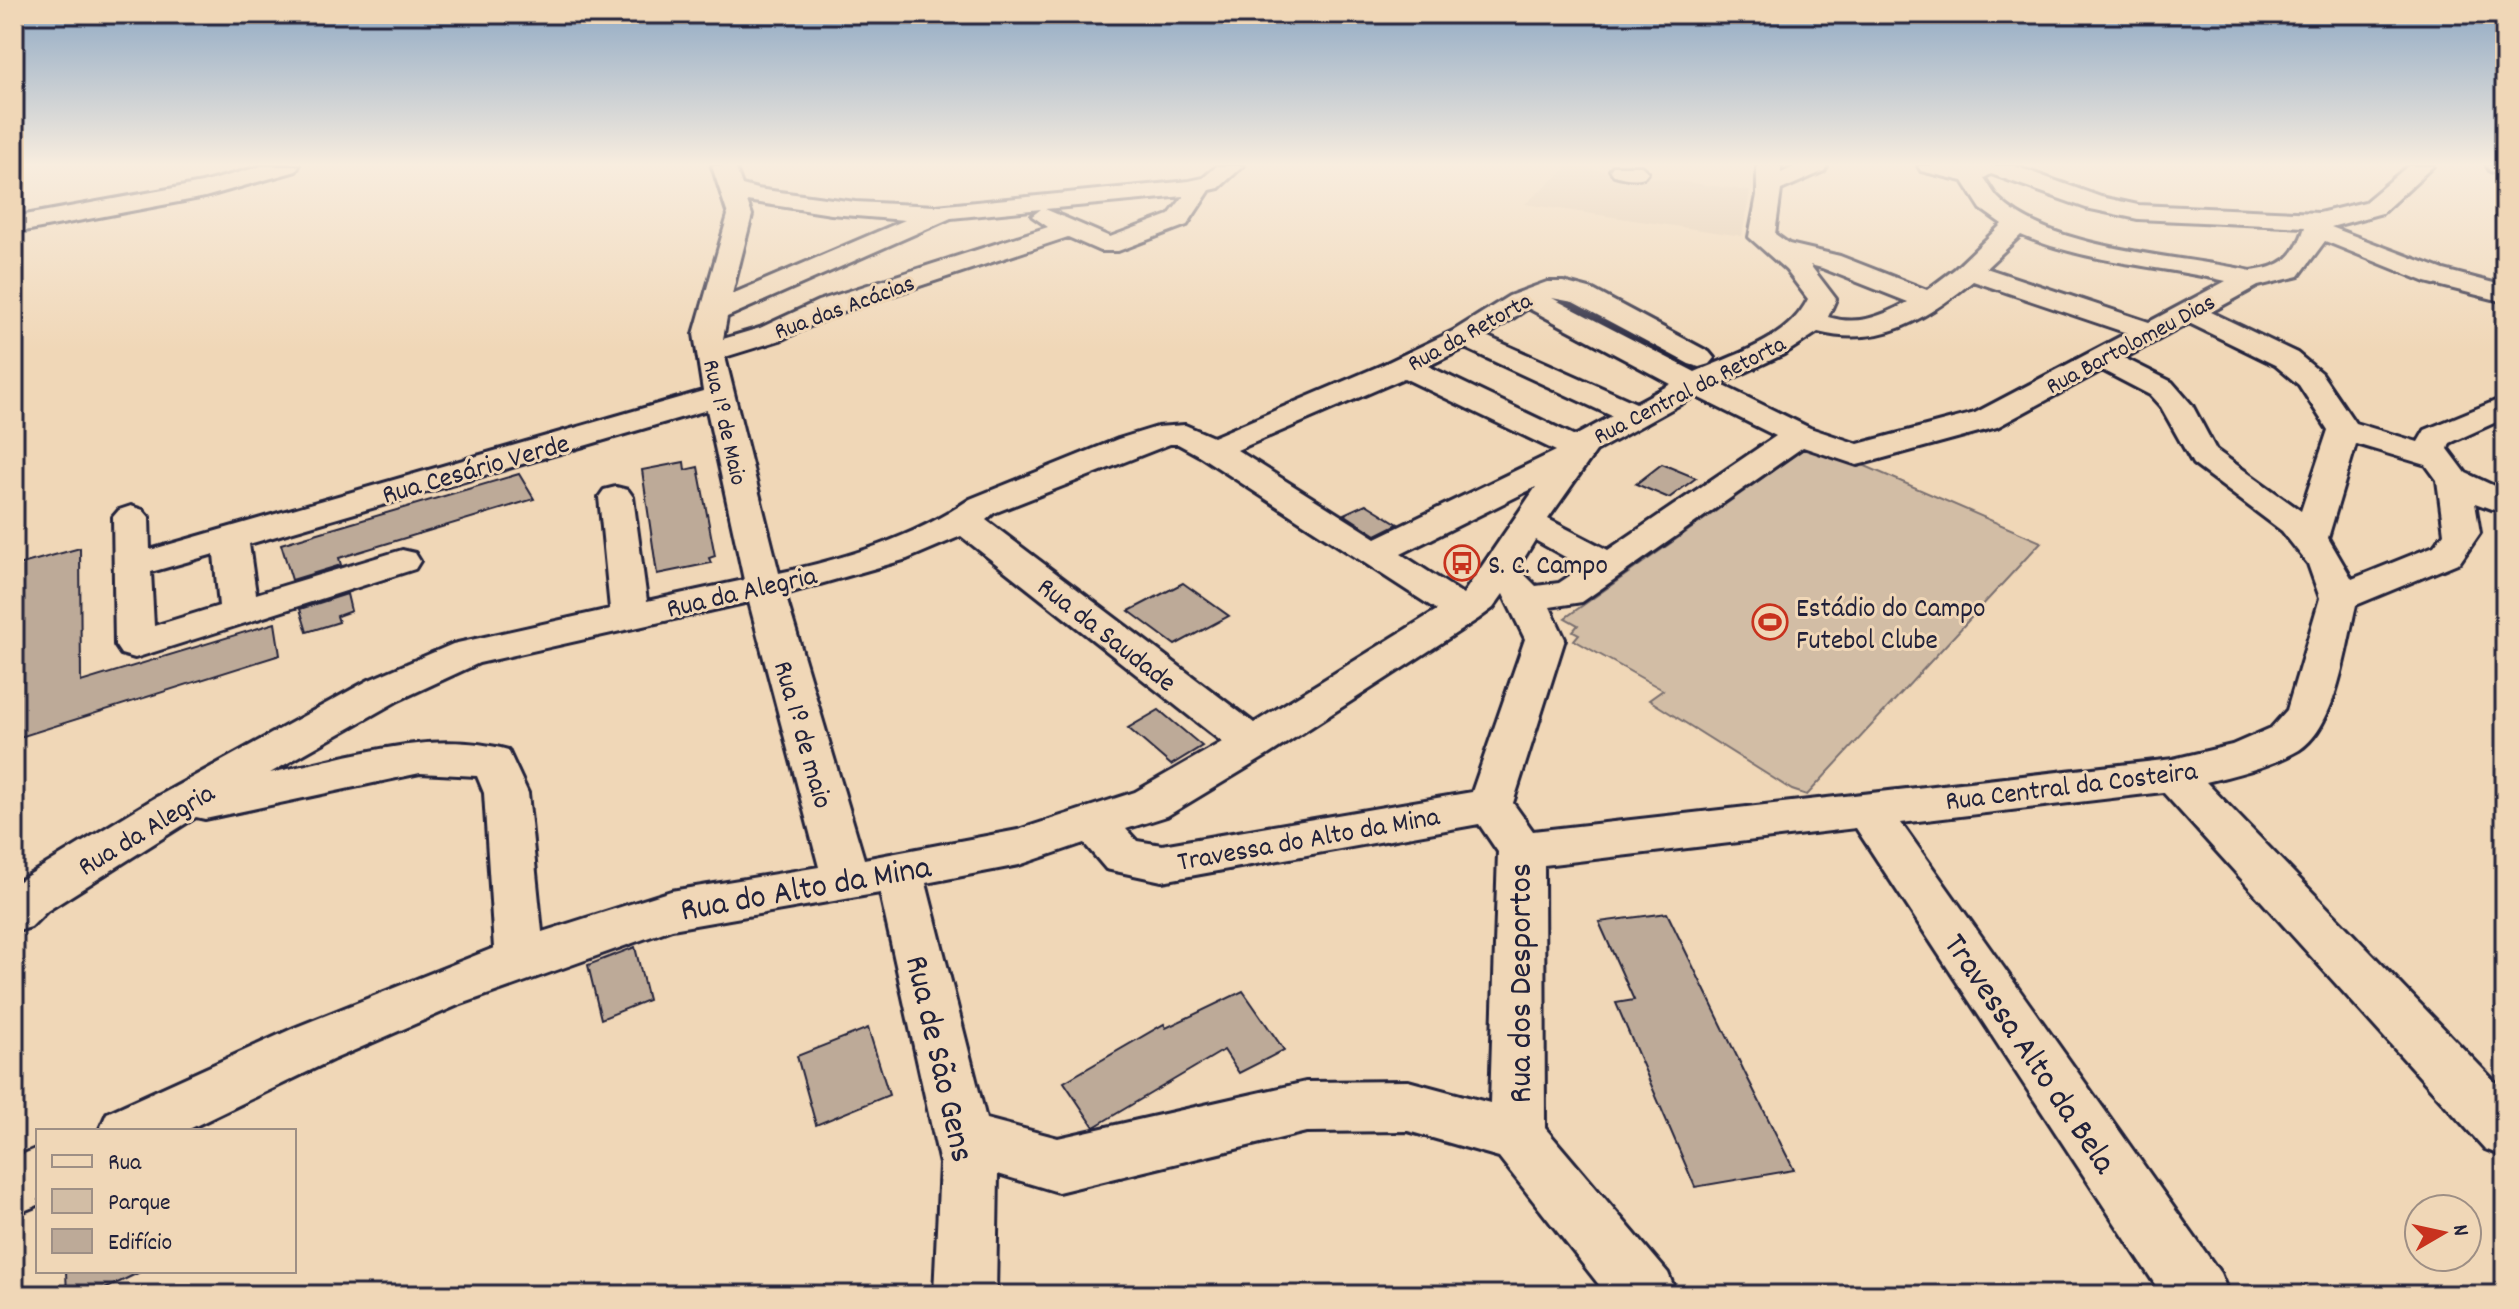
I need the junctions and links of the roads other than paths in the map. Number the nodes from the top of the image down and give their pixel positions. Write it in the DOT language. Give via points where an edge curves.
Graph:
graph roads {
  1 [pos="737,227"];
  2 [pos="909,227"];
  3 [pos="1159,227"];
  4 [pos="1763,227"];
  5 [pos="2016,227"];
  6 [pos="2023,227"];
  7 [pos="2318,227"];
  8 [pos="2323,227"];
  9 [pos="1070,228"];
  10 [pos="1784,251"];
  11 [pos="1968,271"];
  12 [pos="2251,279"];
  13 [pos="2505,294"];
  14 [pos="1928,300"];
  15 [pos="713,313"];
  16 [pos="2191,313"];
  17 [pos="1812,321"];
  18 [pos="2151,332"];
  19 [pos="1465,337"];
  20 [pos="709,352"];
  21 [pos="2098,358"];
  22 [pos="1404,366"];
  23 [pos="1708,378"];
  24 [pos="720,396"];
  25 [pos="2505,406"];
  26 [pos="1637,415"];
  27 [pos="2344,430"];
  28 [pos="1799,435"];
  29 [pos="1212,449"];
  30 [pos="1577,453"];
  31 [pos="2446,469"];
  32 [pos="616,497"];
  33 [pos="2505,504"];
  34 [pos="131,517"];
  35 [pos="966,519"];
  36 [pos="1528,522"];
  37 [pos="230,538"];
  38 [pos="2310,538"];
  39 [pos="1375,553"];
  40 [pos="402,561"];
  41 [pos="1607,565"];
  42 [pos="133,566"];
  43 [pos="1513,585"];
  44 [pos="764,587"];
  45 [pos="2339,598"];
  46 [pos="1464,611"];
  47 [pos="239,612"];
  48 [pos="630,615"];
  49 [pos="1253,744"];
  50 [pos="2173,775"];
  51 [pos="1490,805"];
  52 [pos="1867,809"];
  53 [pos="169,811"];
  54 [pos="1093,823"];
  55 [pos="1521,850"];
  56 [pos="899,870"];
  57 [pos="847,881"];
  58 [pos="14,913"];
  59 [pos="520,960"];
  60 [pos="131,1129"];
  61 [pos="2505,1131"];
  62 [pos="1517,1136"];
  63 [pos="962,1138"];
  64 [pos="36,1176"];
  65 [pos="14,1187"];
  66 [pos="965,1295"];
  67 [pos="1646,1295"];
  68 [pos="2198,1295"];
  1 -- 15 [label="street, Rua 1º de Maio"];
  2 -- 15 [label="street"];
  3 -- 9 [label="street" via="1109,246"];
  4 -- 10 [label="street, Rua Central da Retorta" via="1762,237"];
  5 -- 11 [label="street"];
  6 -- 12 [label="street" via="2061,242"];
  7 -- 12 [label="street, Rua Bartolomeu Dias" via="2290,270"];
  8 -- 13 [label="street" via="2435,276"];
  9 -- 20 [label="street, Rua das Acácias"];
  10 -- 14 [label="street" via="1831,262"];
  10 -- 17 [label="street, Rua Central da Retorta" via="1822,299"];
  11 -- 14 [label="street"];
  11 -- 18 [label="street"];
  12 -- 16 [label="street, Rua Bartolomeu Dias"];
  14 -- 17 [label="street" via="1863,330"];
  15 -- 20 [label="street, Rua 1º de Maio"];
  16 -- 18 [label="street, Rua Bartolomeu Dias"];
  16 -- 27 [label="street" via="2286,359 2310,379"];
  17 -- 23 [label="street, Rua Central da Retorta" via="1774,348"];
  18 -- 21 [label="street, Rua Bartolomeu Dias"];
  19 -- 22 [label="street, Rua da Retorta"];
  19 -- 23 [label="street, Rua da Retorta" via="1529,297 1551,289 1575,293 1636,322"];
  19 -- 26 [label="street"];
  20 -- 24 [label="street, Rua 1º de Maio"];
  21 -- 28 [label="street, Rua Bartolomeu Dias" via="1986,420 1857,455"];
  21 -- 38 [label="street" via="2160,386 2176,404 2193,444 2213,465 2275,505"];
  22 -- 29 [label="street, Rua da Retorta"];
  22 -- 30 [label="street"];
  23 -- 26 [label="street, Rua Central da Retorta"];
  23 -- 28 [label="street, Rua da Retorta"];
  24 -- 37 [label="street, Rua Cesário Verde"];
  24 -- 44 [label="street, Rua 1º de Maio"];
  25 -- 31 [label="street" via="2436,437 2431,449"];
  26 -- 30 [label="street, Rua Central da Retorta"];
  27 -- 31 [label="street"];
  27 -- 38 [label="street"];
  28 -- 41 [label="street"];
  29 -- 35 [label="street, Rua da Alegria" via="1185,435 1168,434 982,506"];
  29 -- 39 [label="street, Rua da Alegria"];
  30 -- 36 [label="street, Rua Central da Retorta"];
  30 -- 39 [label="street, Rua Central da Retorta"];
  31 -- 33 [label="street"];
  31 -- 45 [label="street" via="2462,533 2447,554"];
  32 -- 48 [label="street"];
  34 -- 42 [label="street"];
  35 -- 44 [label="street, Rua da Alegria" via="861,561"];
  35 -- 49 [label="street, Rua da Saudade"];
  36 -- 41 [label="street"];
  36 -- 43 [label="street, Rua Central da Retorta"];
  37 -- 42 [label="street, Rua Cesário Verde"];
  37 -- 47 [label="street"];
  38 -- 45 [label="street" via="2335,575"];
  39 -- 46 [label="street, Rua da Alegria"];
  40 -- 47 [label="street"];
  41 -- 43 [label="street" via="1569,594"];
  42 -- 47 [label="street" via="135,645"];
  43 -- 46 [label="street, Rua Central da Retorta"];
  43 -- 51 [label="street" via="1545,639"];
  44 -- 48 [label="street, Rua da Alegria"];
  44 -- 57 [label="street, Rua 1º de maio"];
  45 -- 50 [label="street, Rua Central da Costeira" via="2307,715 2286,738 2244,757"];
  46 -- 49 [label="street, Rua do Alto da Mina"];
  48 -- 53 [label="street, Rua da Alegria" via="467,653 384,690"];
  49 -- 54 [label="street, Rua do Alto da Mina" via="1151,804"];
  50 -- 52 [label="street, Rua Central da Costeira"];
  50 -- 61 [label="street"];
  51 -- 54 [label="street, Travessa do Alto da Mina" via="1162,863 1123,856"];
  51 -- 55 [label="street, Rua dos Desportos"];
  52 -- 55 [label="street, Rua Central da Costeira"];
  52 -- 68 [label="street, Travessa Alto da Bela"];
  53 -- 58 [label="street, Rua da Alegria"];
  53 -- 59 [label="street" via="420,758 493,761 506,793"];
  54 -- 56 [label="street, Rua do Alto da Mina" via="1019,847"];
  55 -- 62 [label="street, Rua dos Desportos"];
  56 -- 57 [label="street, Rua do Alto da Mina"];
  56 -- 63 [label="street, Rua de São Gens"];
  57 -- 59 [label="street, Rua do Alto da Mina" via="671,910"];
  59 -- 60 [label="street, Rua do Alto da Mina" via="313,1044"];
  62 -- 63 [label="street" via="1408,1106 1350,1106 1306,1107 1058,1165"];
  62 -- 67 [label="street, Rua dos Desportos"];
  63 -- 66 [label="street, Rua de São Gens" via="969,1164"];
  64 -- 65 [label="street"];
}
